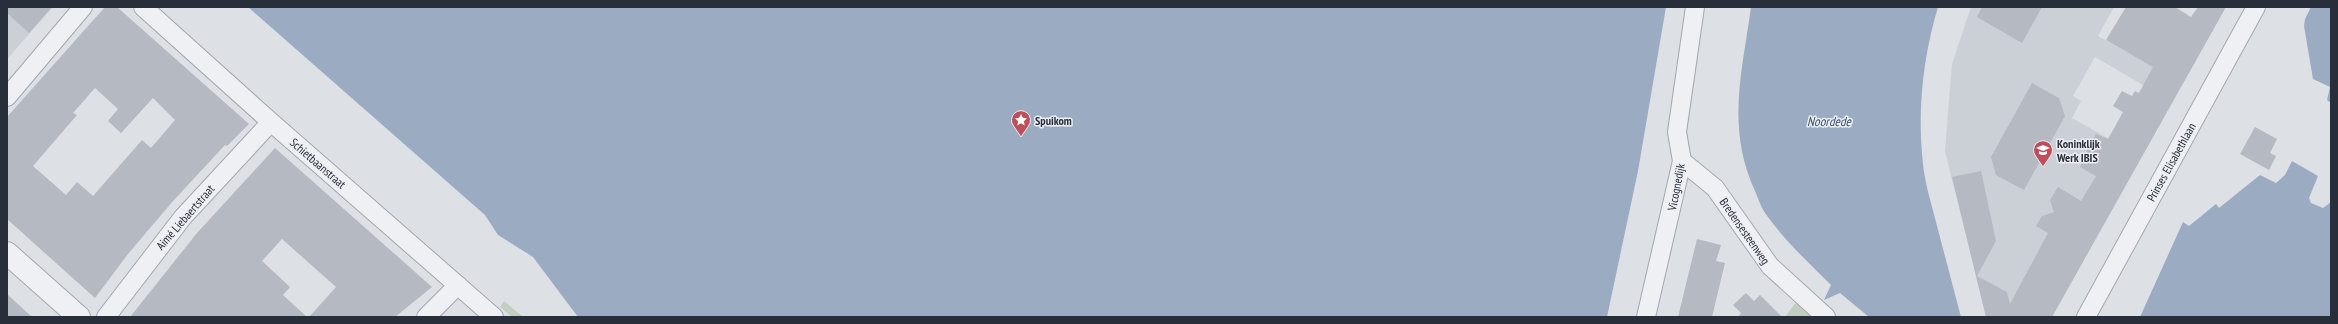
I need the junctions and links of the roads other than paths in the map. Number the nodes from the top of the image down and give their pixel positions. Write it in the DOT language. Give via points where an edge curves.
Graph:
graph roads {
  1 [pos="82,7"];
  2 [pos="143,7"];
  3 [pos="1695,7"];
  4 [pos="2256,7"];
  5 [pos="7,96"];
  6 [pos="271,122"];
  7 [pos="1682,161"];
  8 [pos="7,253"];
  9 [pos="458,285"];
  10 [pos="79,317"];
  11 [pos="106,317"];
  12 [pos="426,317"];
  13 [pos="494,317"];
  14 [pos="1646,317"];
  15 [pos="1826,317"];
  16 [pos="2086,317"];
  1 -- 5 [label="street"];
  2 -- 6 [label="street, Schietbaanstraat"];
  3 -- 7 [label="street, Vicognedijk" via="1677,132"];
  4 -- 16 [label="street, Prinses Elisabethlaan"];
  6 -- 9 [label="street, Schietbaanstraat"];
  6 -- 11 [label="street, Aimé Liebaertstraat" via="183,217"];
  7 -- 14 [label="street, Vicognedijk"];
  7 -- 15 [label="street, Bredensesteenweg" via="1715,188 1770,266"];
  8 -- 10 [label="street"];
  9 -- 12 [label="street"];
  9 -- 13 [label="street, Schietbaanstraat"];
}
